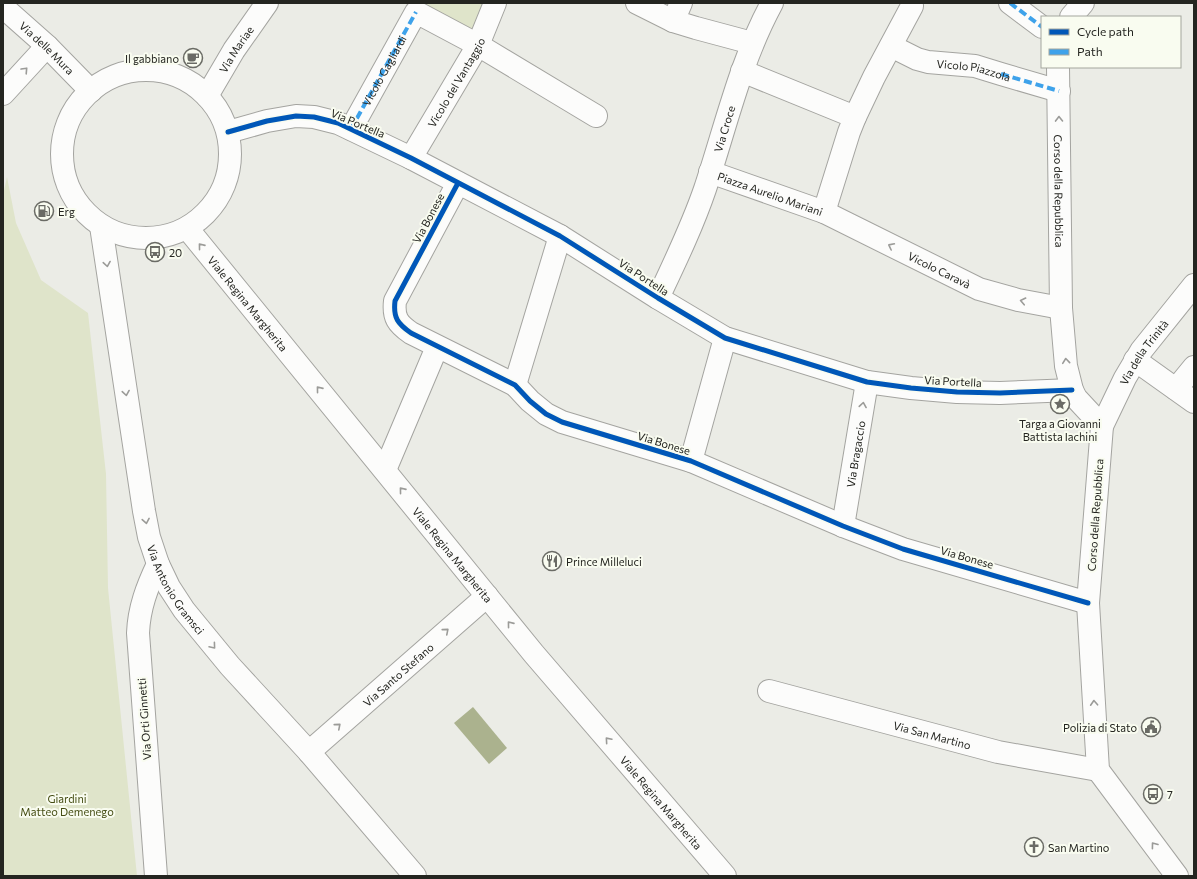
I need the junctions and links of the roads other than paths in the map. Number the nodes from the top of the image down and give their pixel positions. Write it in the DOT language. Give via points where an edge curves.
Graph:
graph roads {
  1 [pos="267,3"];
  2 [pos="495,3"];
  3 [pos="637,3"];
  4 [pos="772,3"];
  5 [pos="1010,3"];
  6 [pos="1083,3"];
  7 [pos="912,6"];
  8 [pos="3,7"];
  9 [pos="677,12"];
  10 [pos="1072,16"];
  11 [pos="1041,25"];
  12 [pos="752,43"];
  13 [pos="478,45"];
  14 [pos="47,46"];
  15 [pos="891,46"];
  16 [pos="1058,68"];
  17 [pos="742,71"];
  18 [pos="90,91"];
  19 [pos="1059,91"];
  20 [pos="3,94"];
  21 [pos="207,96"];
  22 [pos="596,116"];
  23 [pos="855,116"];
  24 [pos="351,129"];
  25 [pos="228,132"];
  26 [pos="411,158"];
  27 [pos="710,172"];
  28 [pos="458,183"];
  29 [pos="824,212"];
  30 [pos="101,226"];
  31 [pos="187,228"];
  32 [pos="560,236"];
  33 [pos="1194,284"];
  34 [pos="658,298"];
  35 [pos="1061,308"];
  36 [pos="725,338"];
  37 [pos="437,347"];
  38 [pos="1135,360"];
  39 [pos="1194,367"];
  40 [pos="866,382"];
  41 [pos="515,385"];
  42 [pos="1176,388"];
  43 [pos="1072,390"];
  44 [pos="1194,402"];
  45 [pos="1102,426"];
  46 [pos="691,461"];
  47 [pos="385,470"];
  48 [pos="843,526"];
  49 [pos="158,564"];
  50 [pos="487,596"];
  51 [pos="1088,603"];
  52 [pos="769,692"];
  53 [pos="308,752"];
  54 [pos="1098,770"];
  55 [pos="156,876"];
  56 [pos="415,876"];
  57 [pos="725,876"];
  58 [pos="1177,876"];
  1 -- 21 [label="street, Via Mariae" via="234,50"];
  2 -- 13 [label="street, Vicolo del Vantaggio"];
  3 -- 9 [label="street"];
  4 -- 12 [label="street, Via Croce"];
  5 -- 11 [label="street"];
  6 -- 10 [label="street"];
  7 -- 15 [label="street"];
  8 -- 14 [label="street, Via delle Mura"];
  9 -- 12 [label="street" via="696,28"];
  12 -- 17 [label="street, Via Croce"];
  13 -- 22 [label="street"];
  13 -- 24 [label="street, Vicolo Gagliardi" via="416,12"];
  13 -- 26 [label="street, Vicolo del Vantaggio"];
  14 -- 18 [label="street, Via delle Mura"];
  20 -- 14 [label="street, one-way"];
  15 -- 19 [label="street, Vicolo Piazzola" via="928,62 966,64"];
  15 -- 23 [label="street"];
  16 -- 19 [label="street, Corso della Repubblica"];
  17 -- 23 [label="street"];
  17 -- 27 [label="street, Via Croce"];
  18 -- 21 [label="street" via="108,78 128,71 150,70 171,73 190,82"];
  18 -- 30 [label="street" via="73,111 64,135 62,161 68,186 74,198 81,209"];
  35 -- 19 [label="street, Corso della Repubblica, one-way"];
  21 -- 25 [label="street" via="220,112"];
  23 -- 29 [label="street, Piazza Aurelio Mariani"];
  24 -- 25 [label="street, Via Portella" via="324,119 296,116"];
  24 -- 26 [label="street, Via Portella"];
  25 -- 31 [label="street" via="230,154 227,176 218,197 205,215"];
  26 -- 28 [label="street, Via Portella"];
  27 -- 29 [label="street, Piazza Aurelio Mariani"];
  27 -- 34 [label="street, Via Croce" via="693,221"];
  28 -- 32 [label="street, Via Portella"];
  28 -- 37 [label="street, Via Bonese" via="395,302 395,315 399,322 411,333"];
  35 -- 29 [label="street, Vicolo Caravà, one-way" via="979,289"];
  30 -- 31 [label="street" via="122,235 144,239 166,236"];
  30 -- 49 [label="street, Via Antonio Gramsci, one-way" via="144,511"];
  47 -- 31 [label="street, Viale Regina Margherita, one-way"];
  32 -- 34 [label="street, Via Portella"];
  32 -- 41 [label="street"];
  33 -- 38 [label="street, Via della Trinità"];
  34 -- 36 [label="street, Via Portella"];
  43 -- 35 [label="street, Corso della Repubblica, one-way" via="1066,366"];
  36 -- 40 [label="street, Via Portella"];
  36 -- 46 [label="street"];
  37 -- 41 [label="street, Via Bonese"];
  37 -- 47 [label="street"];
  38 -- 42 [label="street"];
  38 -- 45 [label="street, Via della Trinità"];
  39 -- 42 [label="street"];
  40 -- 43 [label="street, Via Portella" via="957,392"];
  48 -- 40 [label="street, Via Bragaccio, one-way"];
  41 -- 46 [label="street, Via Bonese" via="530,401 555,419"];
  42 -- 44 [label="street"];
  43 -- 45 [label="street, Corso della Repubblica" via="1081,404"];
  45 -- 51 [label="street, Corso della Repubblica"];
  46 -- 48 [label="street, Via Bonese"];
  50 -- 47 [label="street, Viale Regina Margherita, one-way"];
  48 -- 51 [label="street, Via Bonese" via="903,549"];
  49 -- 53 [label="street, Via Antonio Gramsci, one-way" via="169,587 203,634"];
  49 -- 55 [label="street, Via Orti Ginnetti" via="140,609 138,642"];
  53 -- 50 [label="street, Via Santo Stefano, one-way"];
  57 -- 50 [label="street, Viale Regina Margherita, one-way"];
  54 -- 51 [label="street, Corso della Repubblica, one-way"];
  52 -- 54 [label="street, Via San Martino" via="992,751"];
  53 -- 56 [label="street, Via Antonio Gramsci"];
  58 -- 54 [label="street, one-way"];
}
